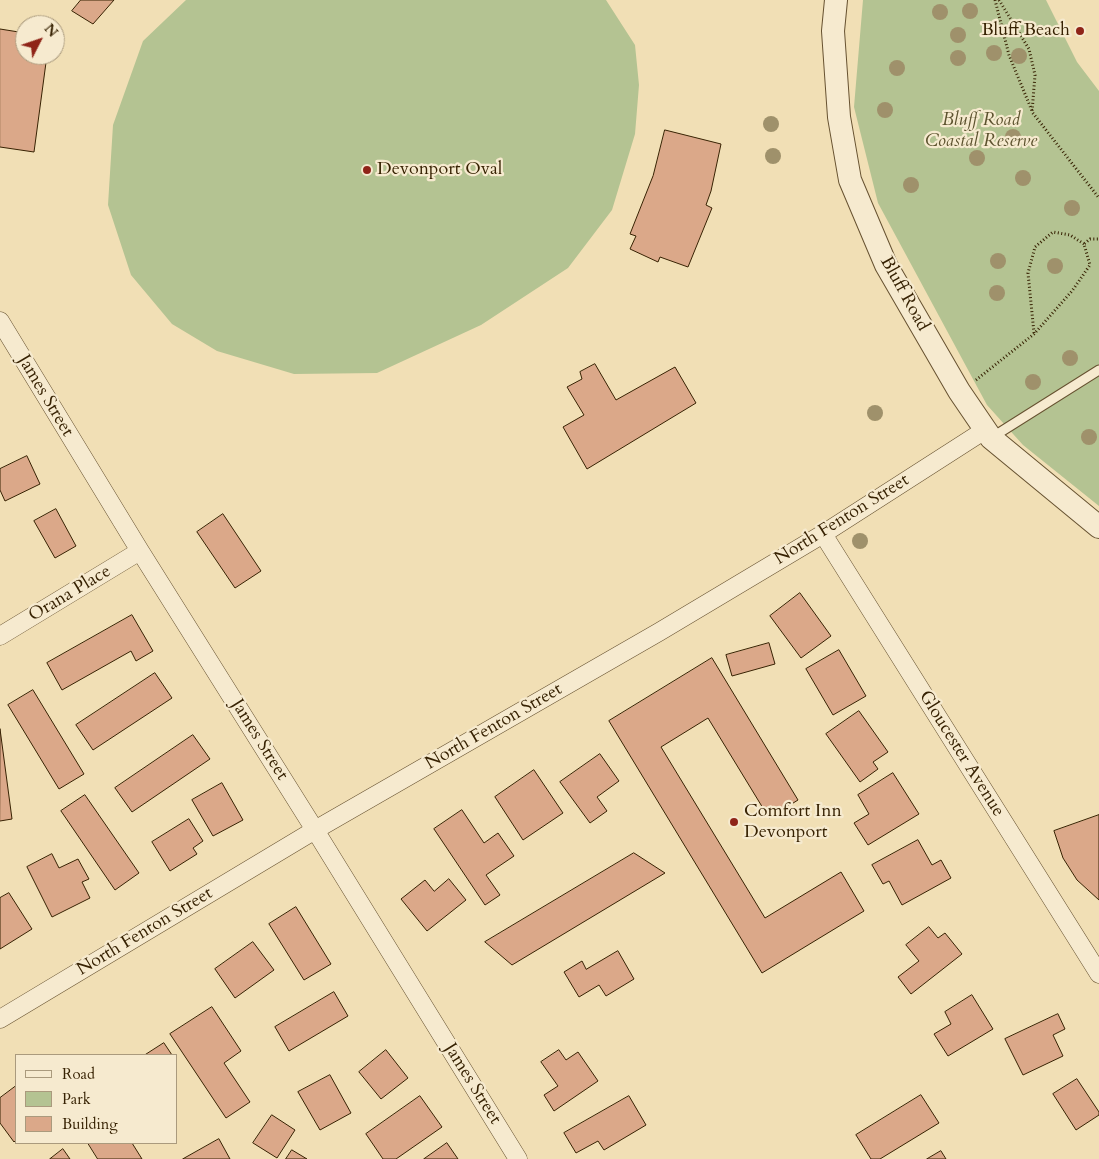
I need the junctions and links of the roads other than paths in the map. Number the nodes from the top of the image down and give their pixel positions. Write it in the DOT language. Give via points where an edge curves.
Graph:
graph roads {
  1 [pos="836,0"];
  2 [pos="0,321"];
  3 [pos="1099,370"];
  4 [pos="988,434"];
  5 [pos="1099,527"];
  6 [pos="823,534"];
  7 [pos="140,551"];
  8 [pos="0,636"];
  9 [pos="315,830"];
  10 [pos="1099,974"];
  11 [pos="0,1018"];
  12 [pos="518,1159"];
  1 -- 4 [label="street, Bluff Road" via="833,31 839,117 850,180 886,265 959,391"];
  2 -- 7 [label="street, James Street"];
  3 -- 4 [label="lane"];
  4 -- 5 [label="street, Bluff Road"];
  4 -- 6 [label="street, North Fenton Street"];
  6 -- 9 [label="street, North Fenton Street"];
  6 -- 10 [label="street, Gloucester Avenue"];
  7 -- 8 [label="street, Orana Place"];
  7 -- 9 [label="street, James Street"];
  9 -- 11 [label="street, North Fenton Street"];
  9 -- 12 [label="street, James Street"];
}
